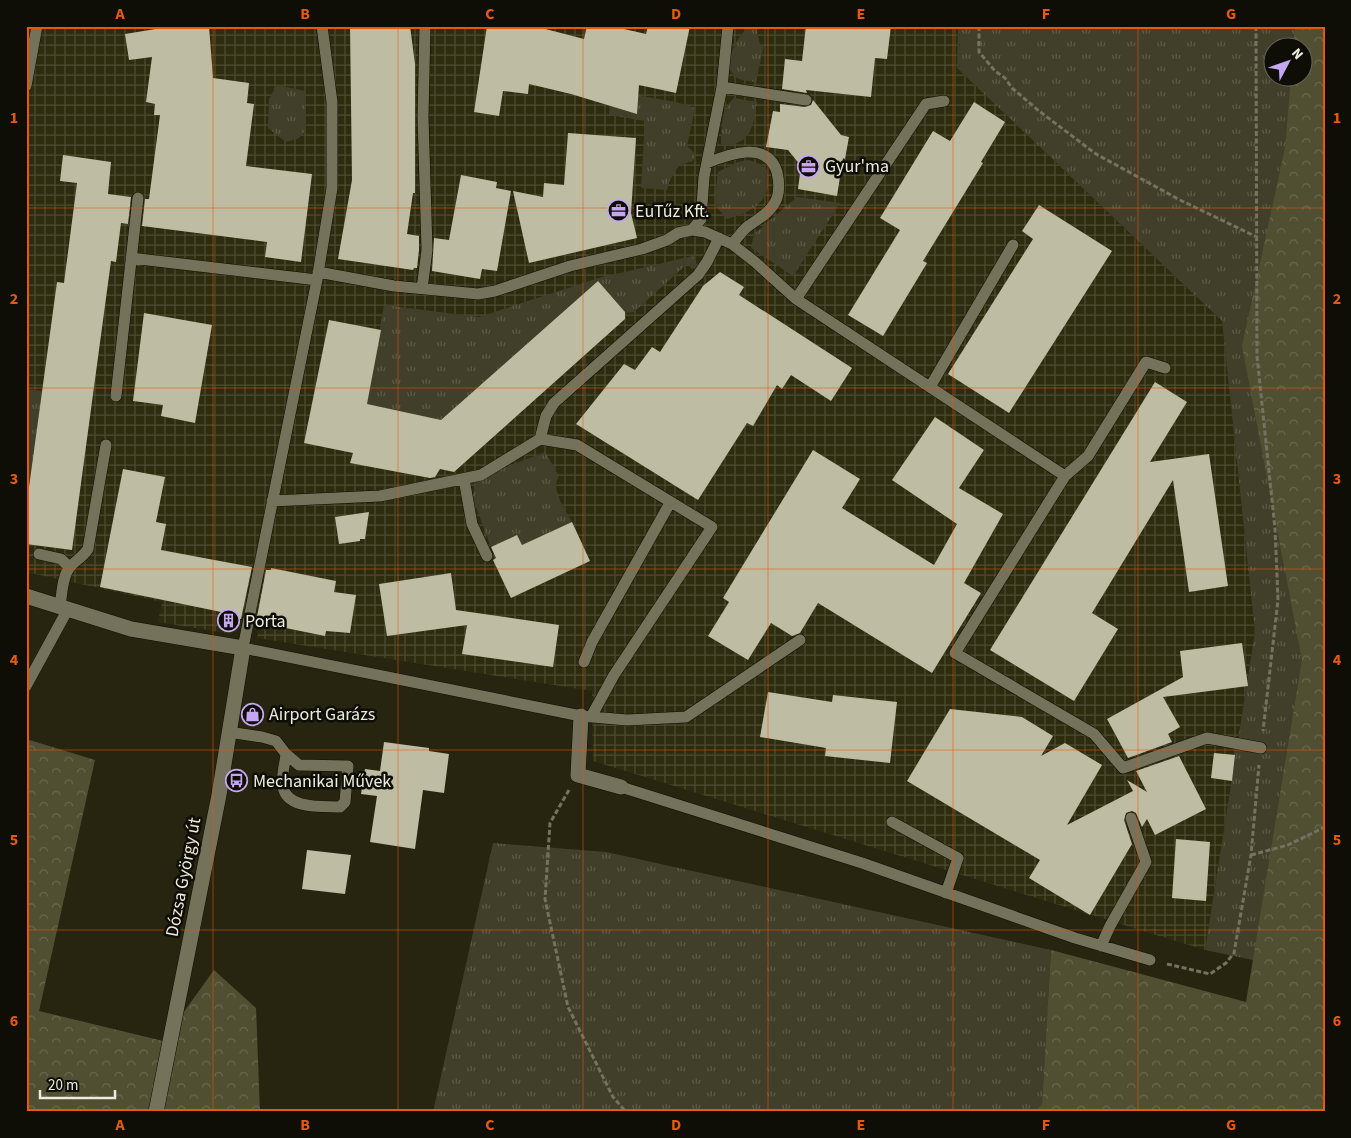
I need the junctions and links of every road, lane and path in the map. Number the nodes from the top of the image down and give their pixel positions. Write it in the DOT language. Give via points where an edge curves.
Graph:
graph roads {
  1 [pos="37,26"];
  2 [pos="322,26"];
  3 [pos="425,26"];
  4 [pos="728,26"];
  5 [pos="979,26"];
  6 [pos="1256,26"];
  7 [pos="26,86"];
  8 [pos="722,86"];
  9 [pos="806,100"];
  10 [pos="944,101"];
  11 [pos="707,163"];
  12 [pos="138,198"];
  13 [pos="692,230"];
  14 [pos="1257,237"];
  15 [pos="719,238"];
  16 [pos="732,244"];
  17 [pos="1013,245"];
  18 [pos="131,258"];
  19 [pos="318,276"];
  20 [pos="422,289"];
  21 [pos="796,299"];
  22 [pos="1165,368"];
  23 [pos="930,387"];
  24 [pos="116,396"];
  25 [pos="540,439"];
  26 [pos="106,445"];
  27 [pos="1065,476"];
  28 [pos="464,479"];
  29 [pos="272,501"];
  30 [pos="670,504"];
  31 [pos="39,554"];
  32 [pos="486,556"];
  33 [pos="69,567"];
  34 [pos="26,596"];
  35 [pos="64,608"];
  36 [pos="800,640"];
  37 [pos="242,648"];
  38 [pos="584,662"];
  39 [pos="26,686"];
  40 [pos="586,716"];
  41 [pos="228,732"];
  42 [pos="1260,748"];
  43 [pos="286,754"];
  44 [pos="578,775"];
  45 [pos="620,787"];
  46 [pos="1131,818"];
  47 [pos="892,822"];
  48 [pos="1325,827"];
  49 [pos="1251,855"];
  50 [pos="946,893"];
  51 [pos="1101,946"];
  52 [pos="1150,960"];
  53 [pos="156,1112"];
  54 [pos="626,1112"];
  1 -- 7 [label="lane"];
  2 -- 19 [label="lane" via="332,102 332,188"];
  3 -- 20 [label="lane" via="423,117 427,250"];
  4 -- 8 [label="lane"];
  5 -- 14 [label="path" via="979,52 1012,88 1039,111 1096,154"];
  6 -- 14 [label="path"];
  8 -- 9 [label="lane"];
  8 -- 11 [label="lane"];
  10 -- 21 [label="lane" via="926,104"];
  11 -- 13 [label="lane" via="700,219"];
  11 -- 16 [label="lane" via="730,154 749,152 765,155 775,166 780,184 777,199 765,215 746,228"];
  12 -- 18 [label="lane"];
  13 -- 15 [label="lane"];
  13 -- 20 [label="lane" via="642,249 570,266 495,291 478,294"];
  14 -- 42 [label="path" via="1257,356 1275,528 1278,600"];
  15 -- 16 [label="lane"];
  15 -- 25 [label="lane" via="698,275 554,403 546,416"];
  16 -- 21 [label="lane"];
  17 -- 23 [label="lane"];
  18 -- 19 [label="lane"];
  18 -- 24 [label="lane"];
  19 -- 20 [label="lane"];
  19 -- 29 [label="lane"];
  21 -- 23 [label="lane"];
  22 -- 27 [label="lane" via="1146,362 1088,456"];
  23 -- 27 [label="lane"];
  25 -- 28 [label="lane" via="481,475"];
  25 -- 30 [label="lane" via="576,446"];
  26 -- 33 [label="lane" via="88,549"];
  27 -- 42 [label="lane" via="955,653 1094,734 1123,768 1207,738"];
  28 -- 29 [label="lane" via="380,496"];
  28 -- 32 [label="lane" via="472,524"];
  29 -- 37 [label="lane"];
  30 -- 38 [label="lane" via="592,642"];
  30 -- 40 [label="lane" via="712,527"];
  31 -- 33 [label="lane" via="61,559"];
  33 -- 35 [label="lane"];
  34 -- 35 [label="street"];
  35 -- 37 [label="street" via="131,629"];
  35 -- 39 [label="lane"];
  36 -- 40 [label="lane" via="686,717 627,720"];
  37 -- 40 [label="lane"];
  37 -- 41 [label="street, Dózsa György út"];
  40 -- 44 [label="street"];
  41 -- 43 [label="lane" via="276,741"];
  41 -- 53 [label="street, Dózsa György út" via="219,795"];
  42 -- 49 [label="path"];
  43 -- 43 [label="lane" via="299,765 348,766 345,802 340,807 302,805 288,797 282,786"];
  44 -- 45 [label="street"];
  44 -- 54 [label="path" via="550,823 545,899 568,1007 613,1097"];
  45 -- 50 [label="lane" via="862,863"];
  46 -- 51 [label="lane" via="1146,862"];
  47 -- 50 [label="lane" via="958,858"];
  48 -- 49 [label="path" via="1288,845"];
  49 -- 52 [label="path" via="1234,953 1226,963 1210,974"];
  50 -- 51 [label="lane"];
  51 -- 52 [label="lane"];
}
